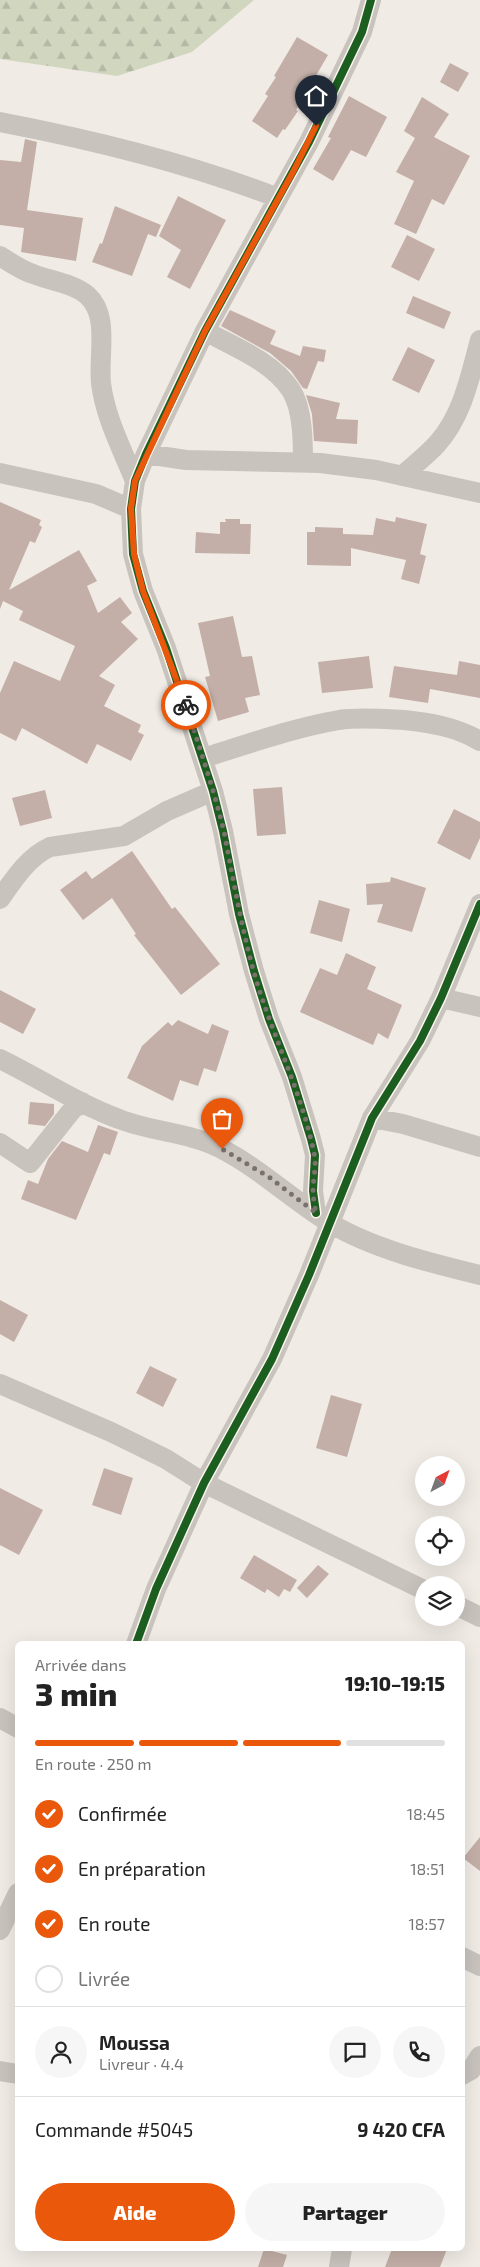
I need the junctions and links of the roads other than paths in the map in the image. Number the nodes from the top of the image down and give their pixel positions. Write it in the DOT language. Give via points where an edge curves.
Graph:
graph roads {
  1 [pos="371,0"];
  2 [pos="0,122"];
  3 [pos="278,198"];
  4 [pos="0,256"];
  5 [pos="205,331"];
  6 [pos="480,340"];
  7 [pos="146,454"];
  8 [pos="303,463"];
  9 [pos="0,473"];
  10 [pos="402,476"];
  11 [pos="135,481"];
  12 [pos="480,494"];
  13 [pos="131,508"];
  14 [pos="480,741"];
  15 [pos="203,758"];
  16 [pos="214,791"];
  17 [pos="0,899"];
  18 [pos="480,904"];
  19 [pos="442,998"];
  20 [pos="480,1007"];
  21 [pos="0,1059"];
  22 [pos="82,1102"];
  23 [pos="372,1118"];
  24 [pos="0,1144"];
  25 [pos="480,1147"];
  26 [pos="323,1218"];
  27 [pos="480,1275"];
  28 [pos="0,1384"];
  29 [pos="204,1483"];
  30 [pos="415,1586"];
  31 [pos="465,1610"];
  32 [pos="480,1617"];
  33 [pos="137,1641"];
  34 [pos="0,1718"];
  35 [pos="15,1726"];
  36 [pos="15,1899"];
  37 [pos="0,1930"];
  38 [pos="465,1958"];
  39 [pos="480,1966"];
  40 [pos="480,2056"];
  41 [pos="0,2071"];
  42 [pos="465,2073"];
  43 [pos="15,2074"];
  44 [pos="342,2251"];
  45 [pos="339,2267"];
  1 -- 3 [label="street" via="362,32"];
  2 -- 3 [label="street" via="129,150"];
  3 -- 5 [label="street"];
  4 -- 11 [label="street" via="24,271 72,286 95,304 101,321 101,384 108,416"];
  5 -- 7 [label="street"];
  5 -- 8 [label="street" via="270,368 292,391 302,426"];
  6 -- 10 [label="street" via="468,387 453,422 438,444"];
  7 -- 8 [label="street" via="186,460"];
  7 -- 11 [label="street"];
  8 -- 10 [label="street" via="376,470"];
  9 -- 13 [label="street" via="96,494"];
  10 -- 12 [label="street"];
  11 -- 13 [label="street"];
  13 -- 15 [label="street" via="134,554 143,591"];
  14 -- 15 [label="street" via="462,730 445,726 378,718 340,720"];
  15 -- 16 [label="street"];
  16 -- 17 [label="street" via="167,811 124,836 50,847 40,852 30,859"];
  16 -- 26 [label="street" via="254,971 311,1139 315,1155 313,1191"];
  18 -- 19 [label="street"];
  19 -- 20 [label="street"];
  19 -- 23 [label="street" via="420,1041"];
  21 -- 22 [label="street"];
  22 -- 24 [label="street" via="30,1163"];
  22 -- 26 [label="street" via="147,1129 199,1138 222,1149 269,1177"];
  23 -- 25 [label="street"];
  23 -- 26 [label="street"];
  26 -- 27 [label="street" via="363,1241"];
  26 -- 29 [label="street" via="272,1358"];
  28 -- 29 [label="street" via="112,1432 166,1459"];
  29 -- 30 [label="street"];
  29 -- 33 [label="street" via="156,1589"];
  31 -- 32 [label="street"];
  34 -- 35 [label="street"];
  36 -- 37 [label="street"];
  38 -- 39 [label="street"];
  40 -- 42 [label="street"];
  41 -- 43 [label="street"];
  44 -- 45 [label="street"];
}
